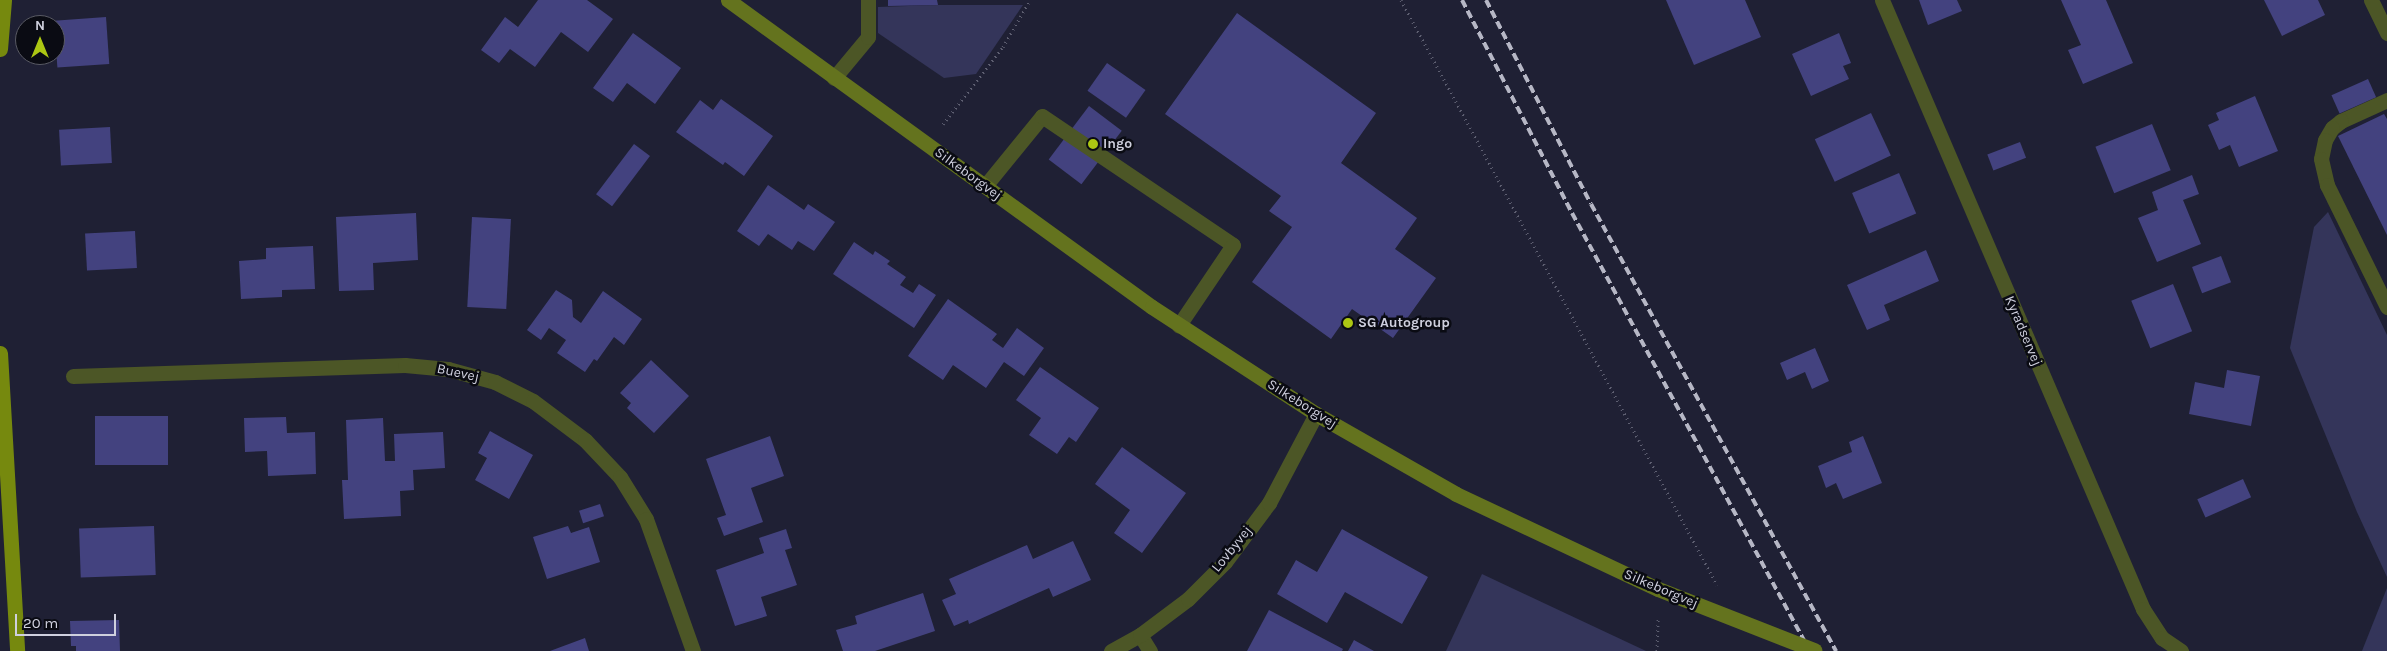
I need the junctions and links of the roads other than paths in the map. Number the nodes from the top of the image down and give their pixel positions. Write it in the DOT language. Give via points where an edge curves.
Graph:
graph roads {
  1 [pos="4,0"];
  2 [pos="728,0"];
  3 [pos="868,0"];
  4 [pos="1882,0"];
  5 [pos="2372,0"];
  6 [pos="2387,33"];
  7 [pos="0,49"];
  8 [pos="834,78"];
  9 [pos="2387,100"];
  10 [pos="985,186"];
  11 [pos="2387,307"];
  12 [pos="1179,325"];
  13 [pos="0,353"];
  14 [pos="73,376"];
  15 [pos="1316,414"];
  16 [pos="1140,635"];
  17 [pos="1816,650"];
  18 [pos="17,651"];
  19 [pos="693,651"];
  20 [pos="1111,651"];
  21 [pos="1150,651"];
  22 [pos="2181,651"];
  1 -- 7 [label="main road"];
  2 -- 8 [label="main road, Silkeborgvej"];
  3 -- 8 [label="street" via="868,37"];
  4 -- 22 [label="street, Kyradservej" via="2143,609 2162,638"];
  5 -- 6 [label="street"];
  8 -- 10 [label="main road, Silkeborgvej"];
  9 -- 11 [label="street" via="2332,128 2325,140 2321,159 2327,185"];
  10 -- 12 [label="main road, Silkeborgvej"];
  10 -- 12 [label="street" via="1042,116 1233,245"];
  12 -- 15 [label="main road, Silkeborgvej"];
  13 -- 18 [label="main road"];
  14 -- 19 [label="street, Buevej" via="405,365 448,369 495,382 533,401 585,440 620,478 646,519"];
  15 -- 16 [label="street, Lovbyvej" via="1268,503 1225,562 1188,599"];
  15 -- 17 [label="main road, Silkeborgvej, bridge" via="1456,494 1658,589"];
  16 -- 20 [label="street, Lovbyvej"];
  16 -- 21 [label="street"];
}
